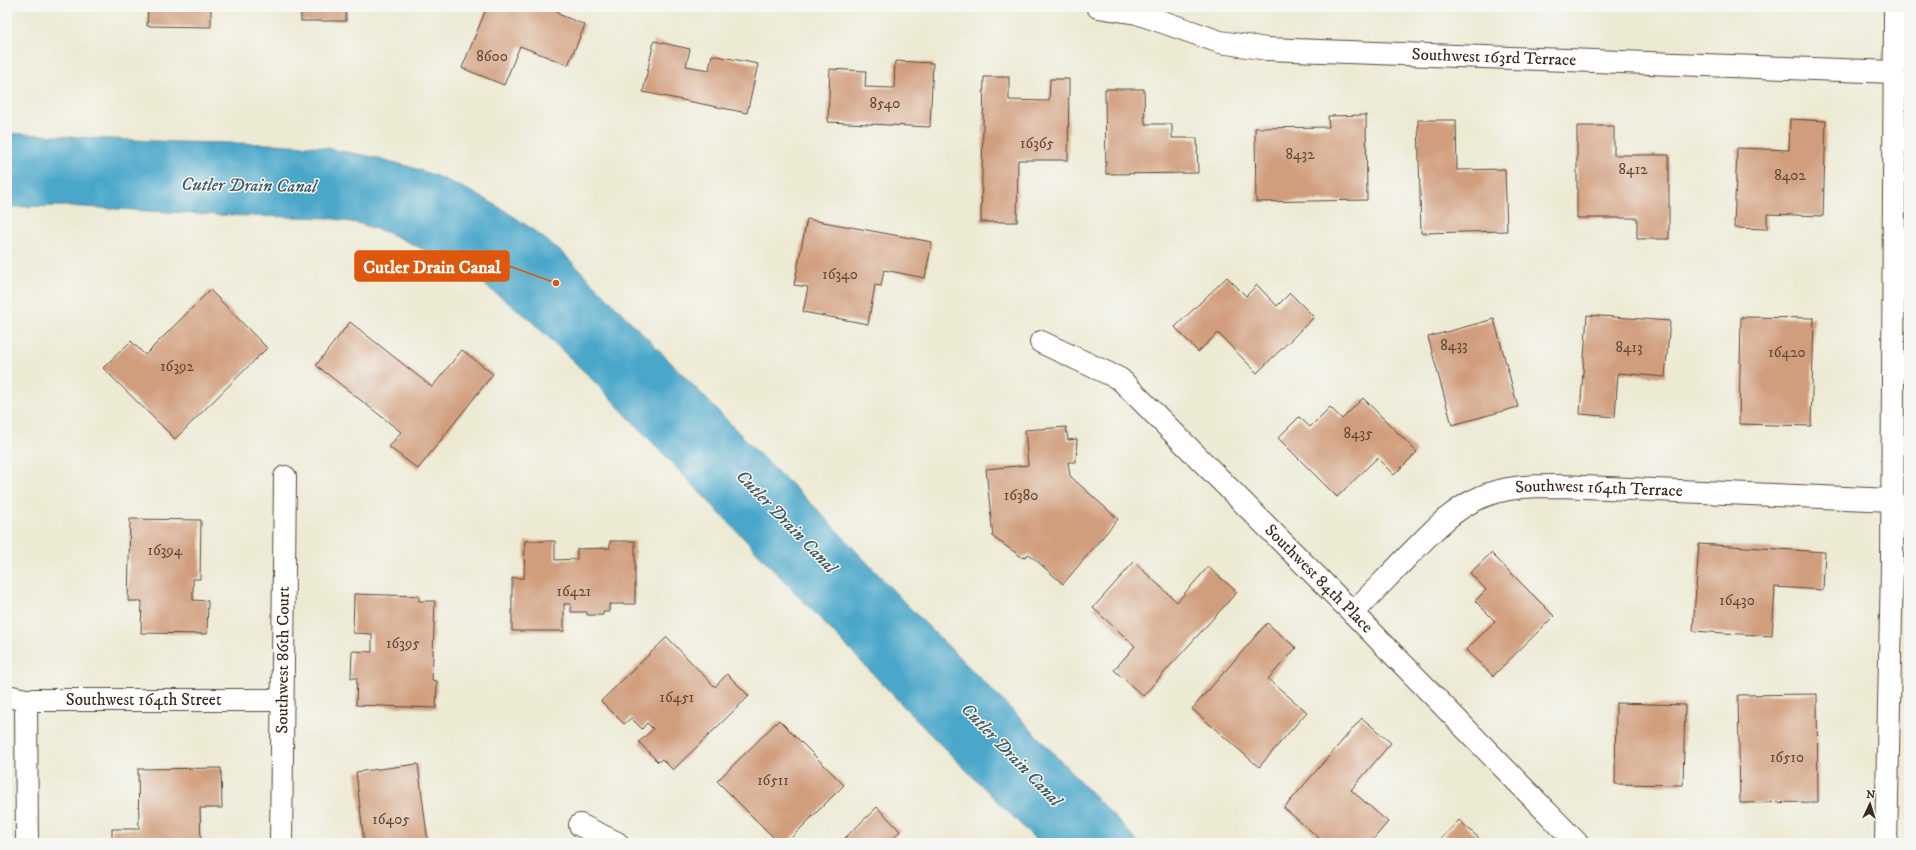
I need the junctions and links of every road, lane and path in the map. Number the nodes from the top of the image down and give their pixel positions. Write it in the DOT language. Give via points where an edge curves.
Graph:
graph roads {
  1 [pos="1098,7"];
  2 [pos="1895,7"];
  3 [pos="1168,15"];
  4 [pos="1894,72"];
  5 [pos="1901,177"];
  6 [pos="1041,342"];
  7 [pos="285,477"];
  8 [pos="1893,500"];
  9 [pos="1901,568"];
  10 [pos="1353,613"];
  11 [pos="16,698"];
  12 [pos="282,700"];
  13 [pos="580,825"];
  14 [pos="27,843"];
  15 [pos="281,843"];
  16 [pos="617,843"];
  17 [pos="1577,843"];
  18 [pos="1886,843"];
  1 -- 3 [label="street, Southwest 163rd Terrace"];
  2 -- 4 [label="street"];
  3 -- 4 [label="street, Southwest 163rd Terrace" via="1220,42 1267,49"];
  4 -- 5 [label="street"];
  5 -- 8 [label="street"];
  6 -- 10 [label="street, Southwest 84th Place" via="1120,379"];
  7 -- 12 [label="street, Southwest 86th Court"];
  8 -- 9 [label="street"];
  8 -- 10 [label="street, Southwest 164th Terrace" via="1560,486 1509,488 1456,510 1435,528"];
  9 -- 18 [label="street"];
  10 -- 17 [label="street, Southwest 84th Place"];
  11 -- 12 [label="street, Southwest 164th Street"];
  11 -- 14 [label="street"];
  12 -- 15 [label="street, Southwest 86th Court"];
  13 -- 16 [label="street"];
}
